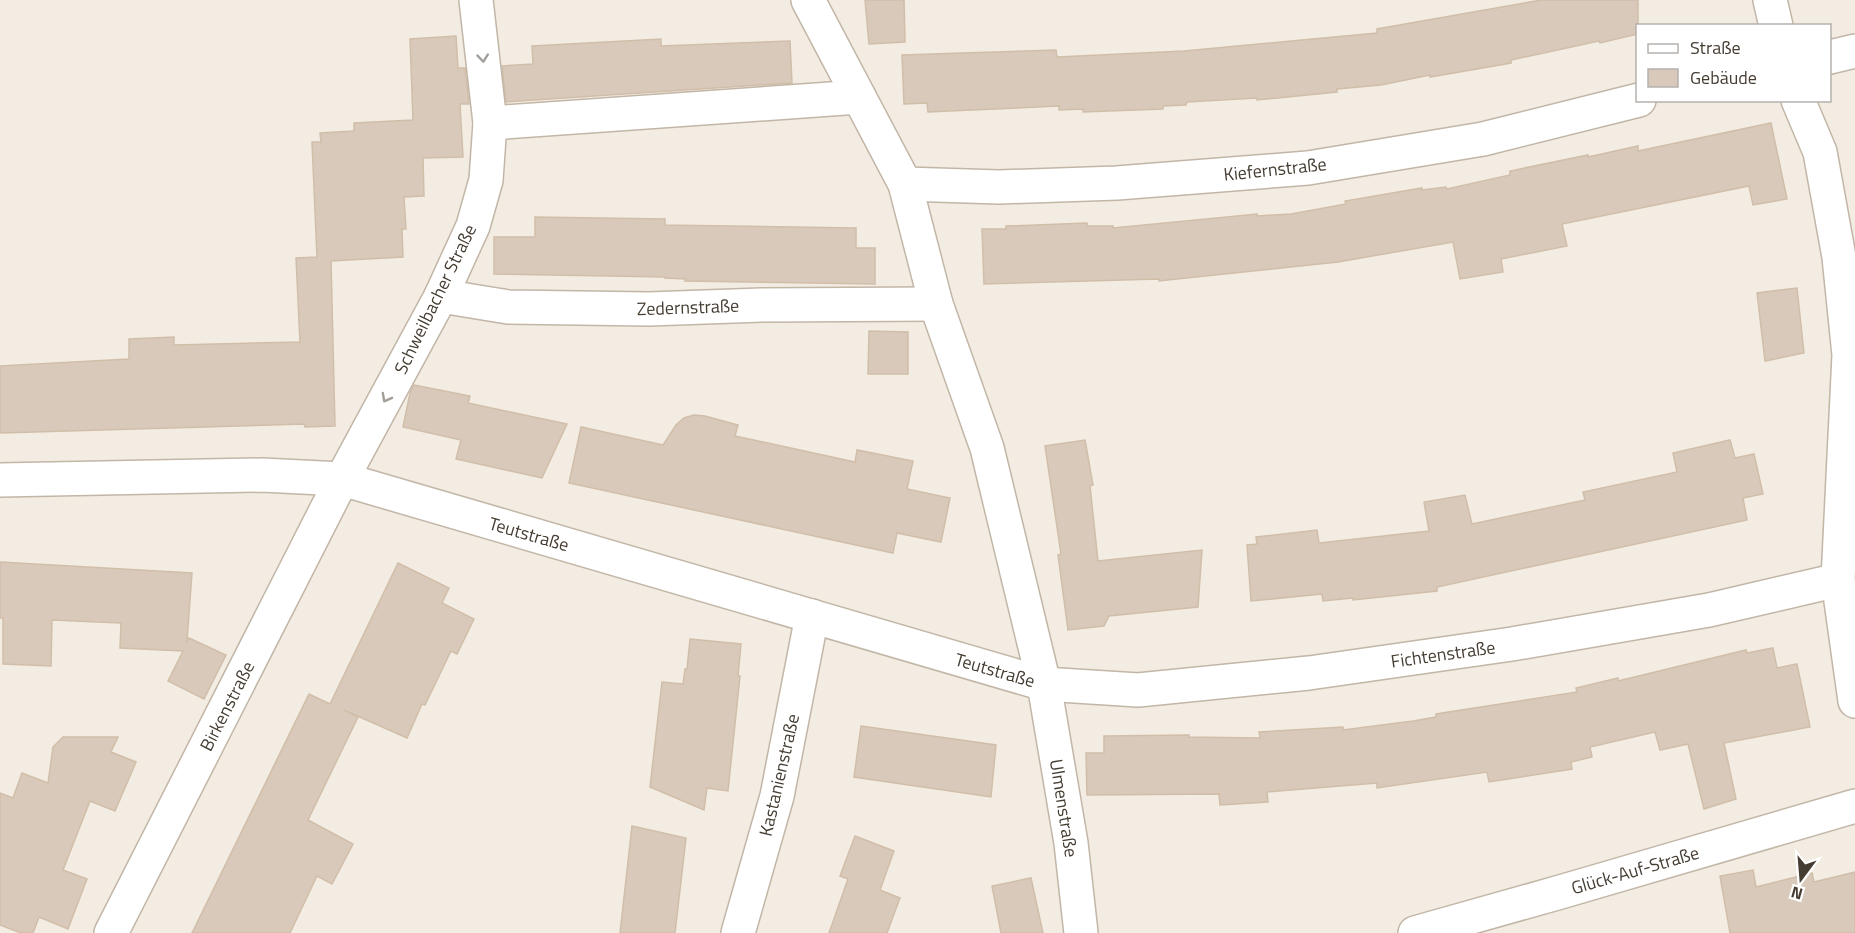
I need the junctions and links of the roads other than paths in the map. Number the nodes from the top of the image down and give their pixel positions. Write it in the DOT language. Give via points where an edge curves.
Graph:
graph roads {
  1 [pos="476,0"];
  2 [pos="808,0"];
  3 [pos="1770,0"];
  4 [pos="1776,24"];
  5 [pos="1855,51"];
  6 [pos="1831,57"];
  7 [pos="859,97"];
  8 [pos="1636,101"];
  9 [pos="1799,102"];
  10 [pos="490,123"];
  11 [pos="905,184"];
  12 [pos="441,296"];
  13 [pos="936,304"];
  14 [pos="342,479"];
  15 [pos="0,480"];
  16 [pos="1838,580"];
  17 [pos="812,616"];
  18 [pos="1044,684"];
  19 [pos="1855,701"];
  20 [pos="1855,806"];
  21 [pos="111,933"];
  22 [pos="738,933"];
  23 [pos="1081,933"];
  24 [pos="1415,933"];
  1 -- 10 [label="street, Schweilbacher Straße, one-way"];
  2 -- 7 [label="street"];
  3 -- 4 [label="street"];
  5 -- 6 [label="street"];
  7 -- 10 [label="street"];
  7 -- 11 [label="street"];
  8 -- 11 [label="street, Kiefernstraße" via="1483,139 1308,168 1117,183 999,187"];
  9 -- 16 [label="street" via="1820,152 1839,257 1849,356"];
  10 -- 12 [label="street, Schweilbacher Straße" via="483,192 473,226"];
  11 -- 13 [label="street"];
  12 -- 13 [label="street, Zedernstraße" via="508,307"];
  12 -- 14 [label="street, Schweilbacher Straße, one-way"];
  13 -- 18 [label="street" via="987,448"];
  14 -- 15 [label="street, Teutstraße" via="262,475"];
  14 -- 17 [label="street, Teutstraße"];
  14 -- 21 [label="street, Birkenstraße"];
  16 -- 18 [label="street, Fichtenstraße" via="1698,612 1309,673 1138,690"];
  16 -- 19 [label="street"];
  17 -- 18 [label="street, Teutstraße"];
  17 -- 22 [label="street, Kastanienstraße" via="777,796"];
  18 -- 23 [label="street, Ulmenstraße" via="1071,843"];
  20 -- 24 [label="street, Glück-Auf-Straße"];
}
